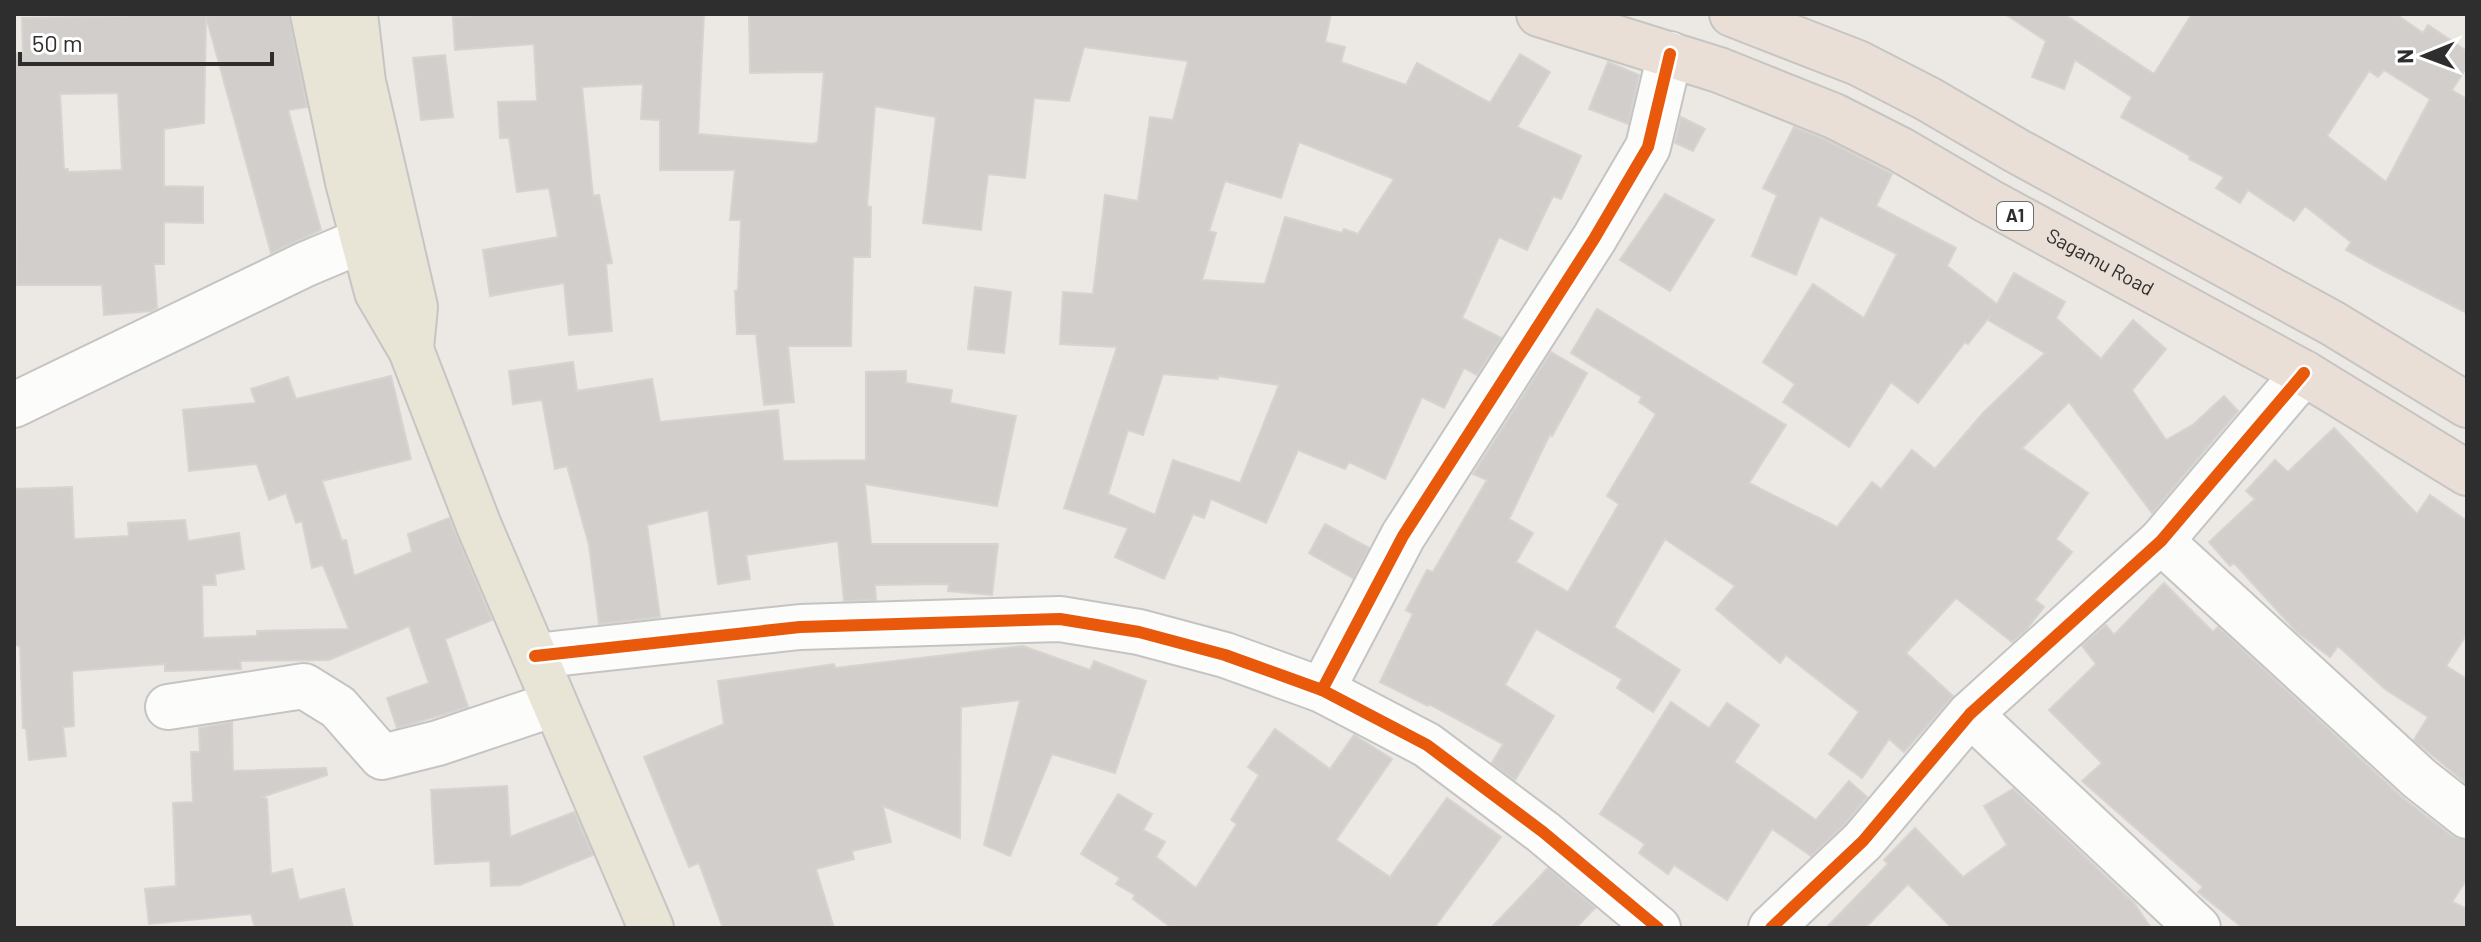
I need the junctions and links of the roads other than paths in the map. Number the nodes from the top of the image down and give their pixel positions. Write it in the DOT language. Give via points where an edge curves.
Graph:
graph roads {
  1 [pos="313,14"];
  2 [pos="355,14"];
  3 [pos="1539,14"];
  4 [pos="1754,18"];
  5 [pos="1670,54"];
  6 [pos="363,240"];
  7 [pos="411,350"];
  8 [pos="2304,373"];
  9 [pos="14,405"];
  10 [pos="2467,405"];
  11 [pos="2467,473"];
  12 [pos="2161,541"];
  13 [pos="535,656"];
  14 [pos="1322,690"];
  15 [pos="554,704"];
  16 [pos="168,707"];
  17 [pos="1970,714"];
  18 [pos="2467,816"];
  19 [pos="651,928"];
  20 [pos="1658,928"];
  21 [pos="1771,928"];
  22 [pos="2198,928"];
  1 -- 6 [label="main road"];
  2 -- 7 [label="main road" via="363,82 415,307"];
  3 -- 5 [label="highway, Sagamu Road / A1"];
  4 -- 10 [label="highway" via="1928,99 2332,323"];
  5 -- 8 [label="highway, Sagamu Road / A1" via="1834,116"];
  5 -- 14 [label="street" via="1648,147 1403,536"];
  6 -- 7 [label="main road" via="377,292"];
  6 -- 9 [label="street"];
  7 -- 13 [label="main road"];
  8 -- 11 [label="highway, Sagamu Road / A1"];
  8 -- 12 [label="street"];
  12 -- 17 [label="street"];
  12 -- 18 [label="street"];
  13 -- 14 [label="street" via="800,627 1060,619 1139,632 1225,655"];
  13 -- 15 [label="main road"];
  14 -- 20 [label="street" via="1427,745"];
  15 -- 16 [label="street" via="382,757 338,707 304,686"];
  15 -- 19 [label="main road"];
  17 -- 21 [label="street" via="1863,841"];
  17 -- 22 [label="street"];
}
